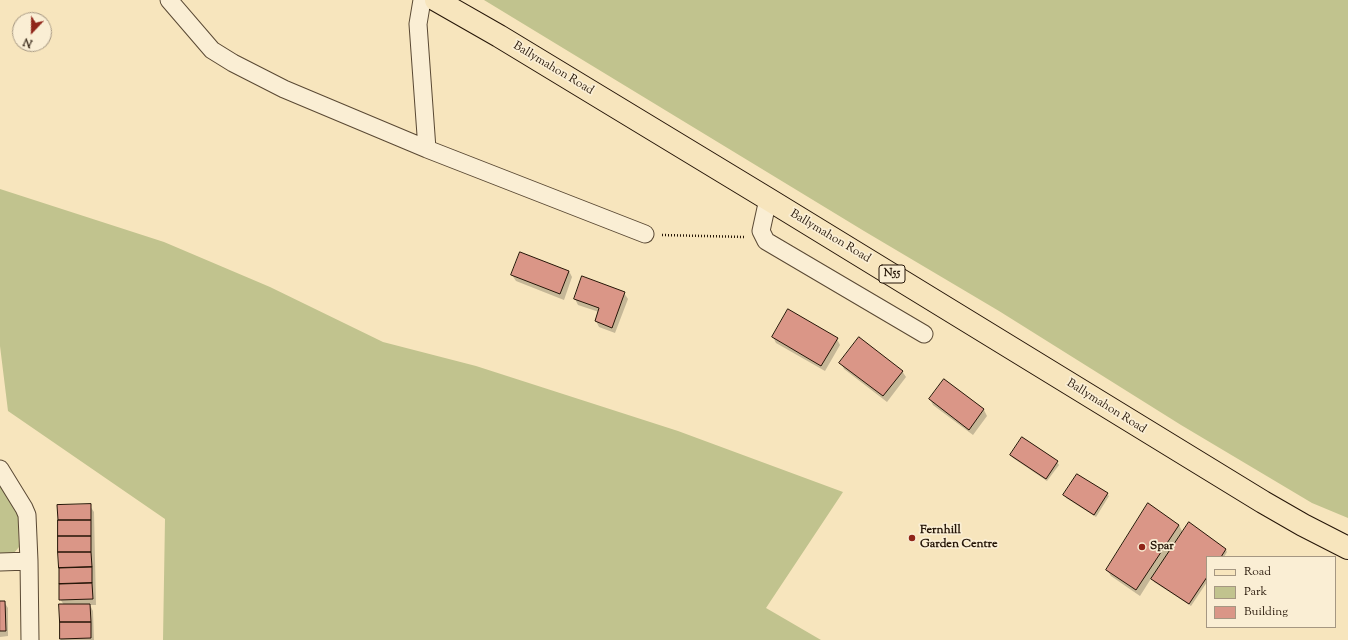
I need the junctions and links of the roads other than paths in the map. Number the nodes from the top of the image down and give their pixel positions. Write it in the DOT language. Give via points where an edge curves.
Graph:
graph roads {
  1 [pos="169,0"];
  2 [pos="422,0"];
  3 [pos="436,0"];
  4 [pos="427,149"];
  5 [pos="768,199"];
  6 [pos="645,234"];
  7 [pos="924,334"];
  8 [pos="0,469"];
  9 [pos="1348,548"];
  10 [pos="29,561"];
  11 [pos="0,562"];
  12 [pos="30,640"];
  1 -- 4 [label="street" via="212,50 233,63 284,89"];
  2 -- 4 [label="street" via="418,24"];
  3 -- 5 [label="main road, Ballymahon Road / N55"];
  4 -- 6 [label="street"];
  5 -- 7 [label="street" via="761,231 766,241"];
  5 -- 9 [label="main road, Ballymahon Road / N55" via="1263,502"];
  8 -- 10 [label="street" via="27,515"];
  10 -- 11 [label="street"];
  10 -- 12 [label="street"];
}
